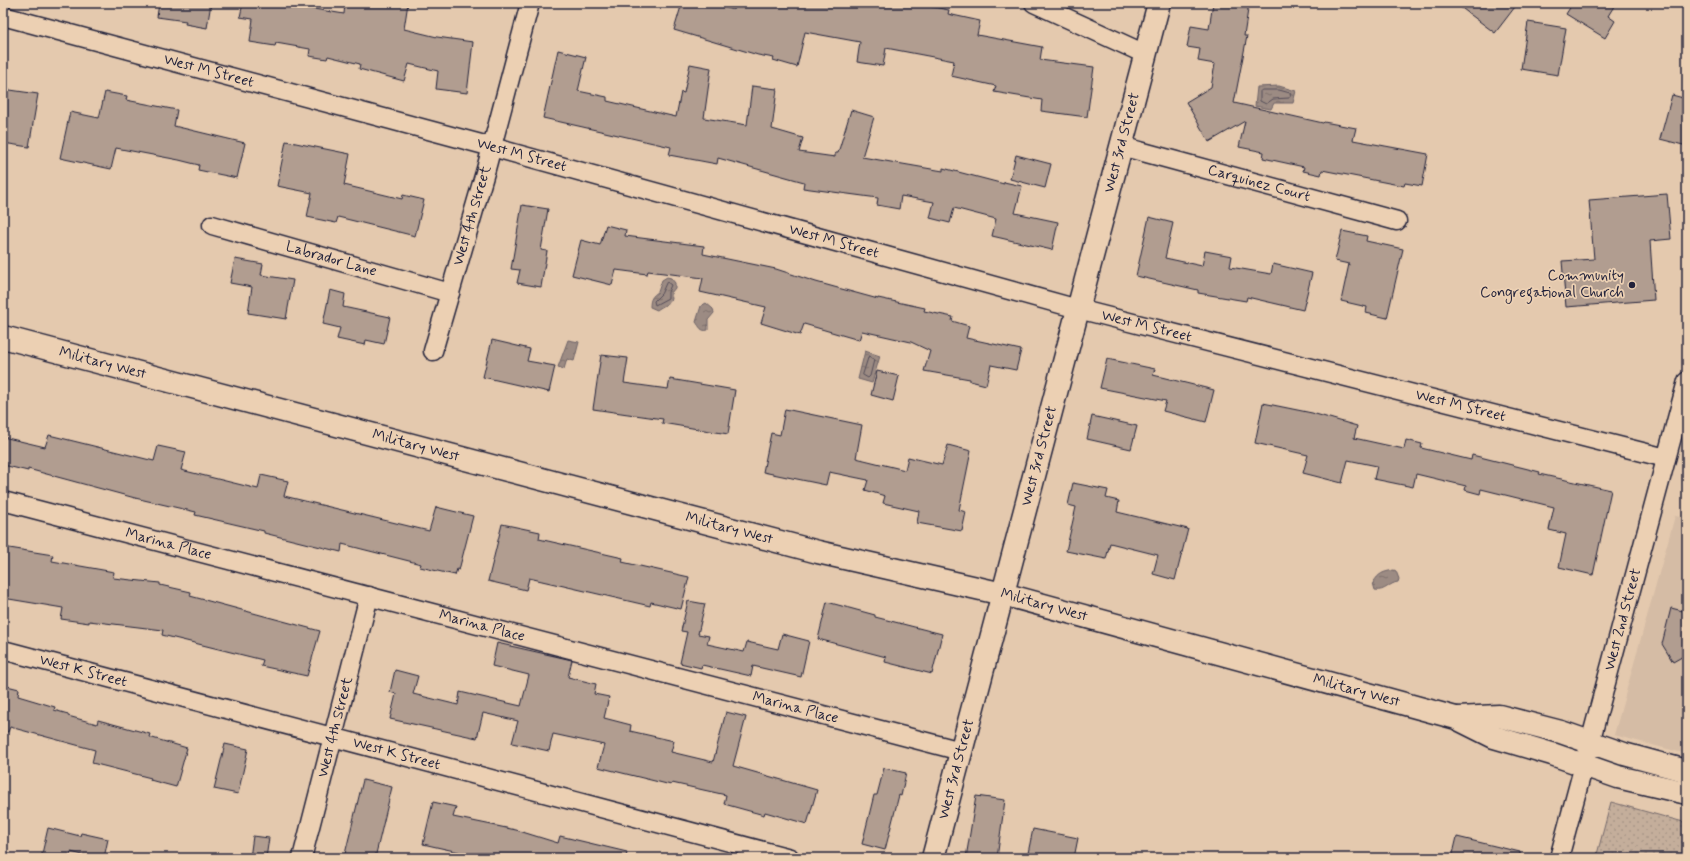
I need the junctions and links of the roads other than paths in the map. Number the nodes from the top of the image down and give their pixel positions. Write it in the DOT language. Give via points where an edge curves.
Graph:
graph roads {
  1 [pos="1034,3"];
  2 [pos="1159,3"];
  3 [pos="530,6"];
  4 [pos="3,16"];
  5 [pos="1145,54"];
  6 [pos="1121,146"];
  7 [pos="492,147"];
  8 [pos="1398,221"];
  9 [pos="212,225"];
  10 [pos="450,293"];
  11 [pos="1078,309"];
  12 [pos="3,337"];
  13 [pos="433,351"];
  14 [pos="1687,381"];
  15 [pos="1666,458"];
  16 [pos="3,501"];
  17 [pos="1003,594"];
  18 [pos="369,596"];
  19 [pos="3,650"];
  20 [pos="1456,718"];
  21 [pos="333,737"];
  22 [pos="1590,742"];
  23 [pos="961,751"];
  24 [pos="1583,765"];
  25 [pos="1687,771"];
  26 [pos="1687,793"];
  27 [pos="302,858"];
  28 [pos="790,858"];
  29 [pos="933,858"];
  30 [pos="1559,858"];
  1 -- 5 [label="street"];
  2 -- 5 [label="main road, West 3rd Street"];
  3 -- 7 [label="street, West 4th Street"];
  4 -- 7 [label="street, West M Street"];
  5 -- 6 [label="main road, West 3rd Street"];
  6 -- 8 [label="street, Carquinez Court"];
  6 -- 11 [label="main road, West 3rd Street"];
  7 -- 10 [label="street, West 4th Street"];
  7 -- 11 [label="street, West M Street"];
  9 -- 10 [label="street, Labrador Lane"];
  10 -- 13 [label="street, West 4th Street"];
  11 -- 15 [label="street, West M Street"];
  11 -- 17 [label="main road, West 3rd Street"];
  12 -- 17 [label="main road, Military West" via="818,552"];
  14 -- 15 [label="street, West 2nd Street"];
  15 -- 22 [label="street, West 2nd Street"];
  16 -- 18 [label="street, Marina Place"];
  17 -- 20 [label="main road, Military West"];
  17 -- 23 [label="main road, West 3rd Street"];
  18 -- 21 [label="street, West 4th Street"];
  18 -- 23 [label="street, Marina Place"];
  19 -- 21 [label="street, West K Street"];
  20 -- 22 [label="main road, Military West" via="1499,716"];
  20 -- 24 [label="main road, Military West" via="1494,737"];
  21 -- 27 [label="street, West 4th Street"];
  21 -- 28 [label="street, West K Street"];
  22 -- 24 [label="street, West 2nd Street"];
  22 -- 25 [label="main road, Military West"];
  23 -- 29 [label="main road, West 3rd Street"];
  24 -- 26 [label="main road, Military West" via="1618,777"];
  24 -- 30 [label="street, West 2nd Street"];
}
